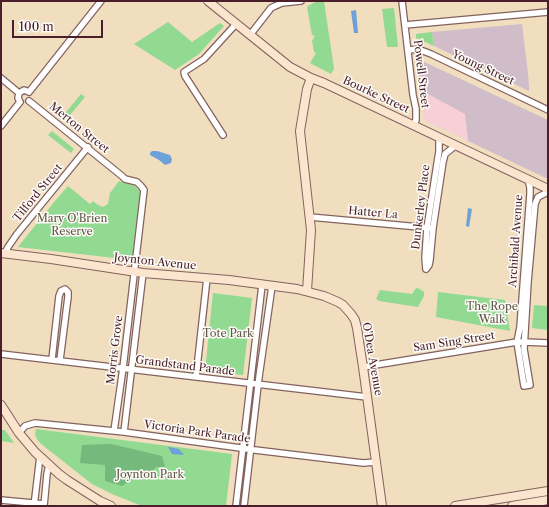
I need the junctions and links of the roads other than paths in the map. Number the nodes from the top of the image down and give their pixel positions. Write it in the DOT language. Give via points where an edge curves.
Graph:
graph roads {
  1 [pos="101,1"];
  2 [pos="208,1"];
  3 [pos="301,1"];
  4 [pos="402,1"];
  5 [pos="548,12"];
  6 [pos="236,24"];
  7 [pos="405,25"];
  8 [pos="250,35"];
  9 [pos="408,50"];
  10 [pos="1,78"];
  11 [pos="311,78"];
  12 [pos="29,92"];
  13 [pos="19,93"];
  14 [pos="29,101"];
  15 [pos="20,102"];
  16 [pos="548,110"];
  17 [pos="414,125"];
  18 [pos="1,126"];
  19 [pos="223,135"];
  20 [pos="439,138"];
  21 [pos="455,146"];
  22 [pos="88,148"];
  23 [pos="528,179"];
  24 [pos="548,190"];
  25 [pos="310,217"];
  26 [pos="430,228"];
  27 [pos="3,253"];
  28 [pos="134,272"];
  29 [pos="143,273"];
  30 [pos="526,274"];
  31 [pos="207,278"];
  32 [pos="262,285"];
  33 [pos="272,286"];
  34 [pos="307,291"];
  35 [pos="517,342"];
  36 [pos="525,342"];
  37 [pos="548,343"];
  38 [pos="1,354"];
  39 [pos="52,359"];
  40 [pos="60,360"];
  41 [pos="363,367"];
  42 [pos="123,368"];
  43 [pos="131,369"];
  44 [pos="196,377"];
  45 [pos="250,383"];
  46 [pos="258,384"];
  47 [pos="367,397"];
  48 [pos="2,408"];
  49 [pos="114,431"];
  50 [pos="124,432"];
  51 [pos="19,433"];
  52 [pos="243,449"];
  53 [pos="251,450"];
  54 [pos="40,456"];
  55 [pos="376,462"];
  56 [pos="50,465"];
  57 [pos="548,491"];
  58 [pos="1,500"];
  59 [pos="548,501"];
  60 [pos="34,505"];
  61 [pos="44,505"];
  62 [pos="109,505"];
  63 [pos="236,506"];
  64 [pos="244,506"];
  65 [pos="382,506"];
  66 [pos="455,506"];
  67 [pos="512,506"];
  1 -- 12 [label="street"];
  2 -- 6 [label="street, Bourke Street"];
  3 -- 8 [label="street" via="282,3 271,8"];
  4 -- 7 [label="street, Powell Street"];
  5 -- 7 [label="street"];
  6 -- 8 [label="street, Bourke Street"];
  6 -- 19 [label="street" via="200,63 184,72 184,76"];
  7 -- 9 [label="street, Powell Street"];
  8 -- 11 [label="street, Bourke Street" via="290,67"];
  9 -- 16 [label="street, Young Street" via="418,49"];
  9 -- 17 [label="street, Powell Street" via="416,109"];
  10 -- 13 [label="street"];
  11 -- 17 [label="street, Bourke Street"];
  11 -- 25 [label="street" via="300,131"];
  12 -- 13 [label="street" via="24,90"];
  12 -- 14 [label="street"];
  13 -- 15 [label="street"];
  14 -- 15 [label="street"];
  14 -- 22 [label="street, Merton Street"];
  15 -- 18 [label="street"];
  17 -- 20 [label="street, Bourke Street"];
  20 -- 21 [label="street, Bourke Street"];
  20 -- 26 [label="street, Dunkerley Place"];
  21 -- 23 [label="street, Bourke Street"];
  21 -- 26 [label="street, Dunkerley Place" via="445,154 442,162"];
  22 -- 27 [label="street, Tilford Street"];
  22 -- 28 [label="street, Merton Street" via="125,178 137,182 144,190"];
  23 -- 24 [label="street, Bourke Street"];
  23 -- 30 [label="street, Archibald Avenue" via="530,194"];
  24 -- 30 [label="street, Archibald Avenue" via="535,204"];
  25 -- 26 [label="street, Hatter La"];
  25 -- 34 [label="street"];
  26 -- 26 [label="street, Dunkerley Place" via="430,260 426,269 425,258"];
  27 -- 28 [label="street, Joynton Avenue"];
  28 -- 29 [label="street, Joynton Avenue"];
  28 -- 42 [label="street, Morris Grove"];
  29 -- 31 [label="street, Joynton Avenue"];
  29 -- 43 [label="street, Morris Grove"];
  30 -- 35 [label="street, Archibald Avenue"];
  30 -- 36 [label="street, Archibald Avenue"];
  31 -- 32 [label="street, Joynton Avenue"];
  31 -- 44 [label="street"];
  32 -- 33 [label="street, Joynton Avenue"];
  32 -- 45 [label="street"];
  33 -- 34 [label="street, Joynton Avenue"];
  33 -- 46 [label="street"];
  34 -- 41 [label="street, O'Dea Avenue" via="332,298 351,314 357,328"];
  35 -- 36 [label="street, Sam Sing Street"];
  35 -- 36 [label="street, Archibald Avenue" via="524,386 530,385"];
  35 -- 41 [label="street, Sam Sing Street"];
  36 -- 37 [label="street, Sam Sing Street"];
  38 -- 39 [label="street, Grandstand Parade"];
  39 -- 40 [label="street, Grandstand Parade"];
  39 -- 40 [label="street" via="59,296 65,289 68,297"];
  40 -- 42 [label="street, Grandstand Parade"];
  41 -- 47 [label="street, O'Dea Avenue"];
  42 -- 43 [label="street, Grandstand Parade"];
  42 -- 49 [label="street, Morris Grove"];
  43 -- 44 [label="street, Grandstand Parade"];
  43 -- 50 [label="street, Morris Grove"];
  44 -- 45 [label="street, Grandstand Parade"];
  45 -- 46 [label="street, Grandstand Parade"];
  45 -- 52 [label="street"];
  46 -- 47 [label="street, Grandstand Parade"];
  46 -- 53 [label="street"];
  47 -- 55 [label="street, O'Dea Avenue"];
  48 -- 51 [label="street"];
  49 -- 50 [label="street, Victoria Park Parade"];
  49 -- 51 [label="street, Victoria Park Parade" via="35,423 25,426"];
  50 -- 52 [label="street, Victoria Park Parade"];
  51 -- 54 [label="street"];
  52 -- 53 [label="street, Victoria Park Parade"];
  52 -- 63 [label="street"];
  53 -- 55 [label="street, Victoria Park Parade"];
  53 -- 64 [label="street"];
  54 -- 56 [label="street"];
  54 -- 60 [label="street"];
  55 -- 65 [label="street, O'Dea Avenue"];
  56 -- 61 [label="street"];
  56 -- 62 [label="street" via="67,480"];
  57 -- 66 [label="street"];
  58 -- 60 [label="street"];
  59 -- 67 [label="street"];
  60 -- 61 [label="street"];
}
